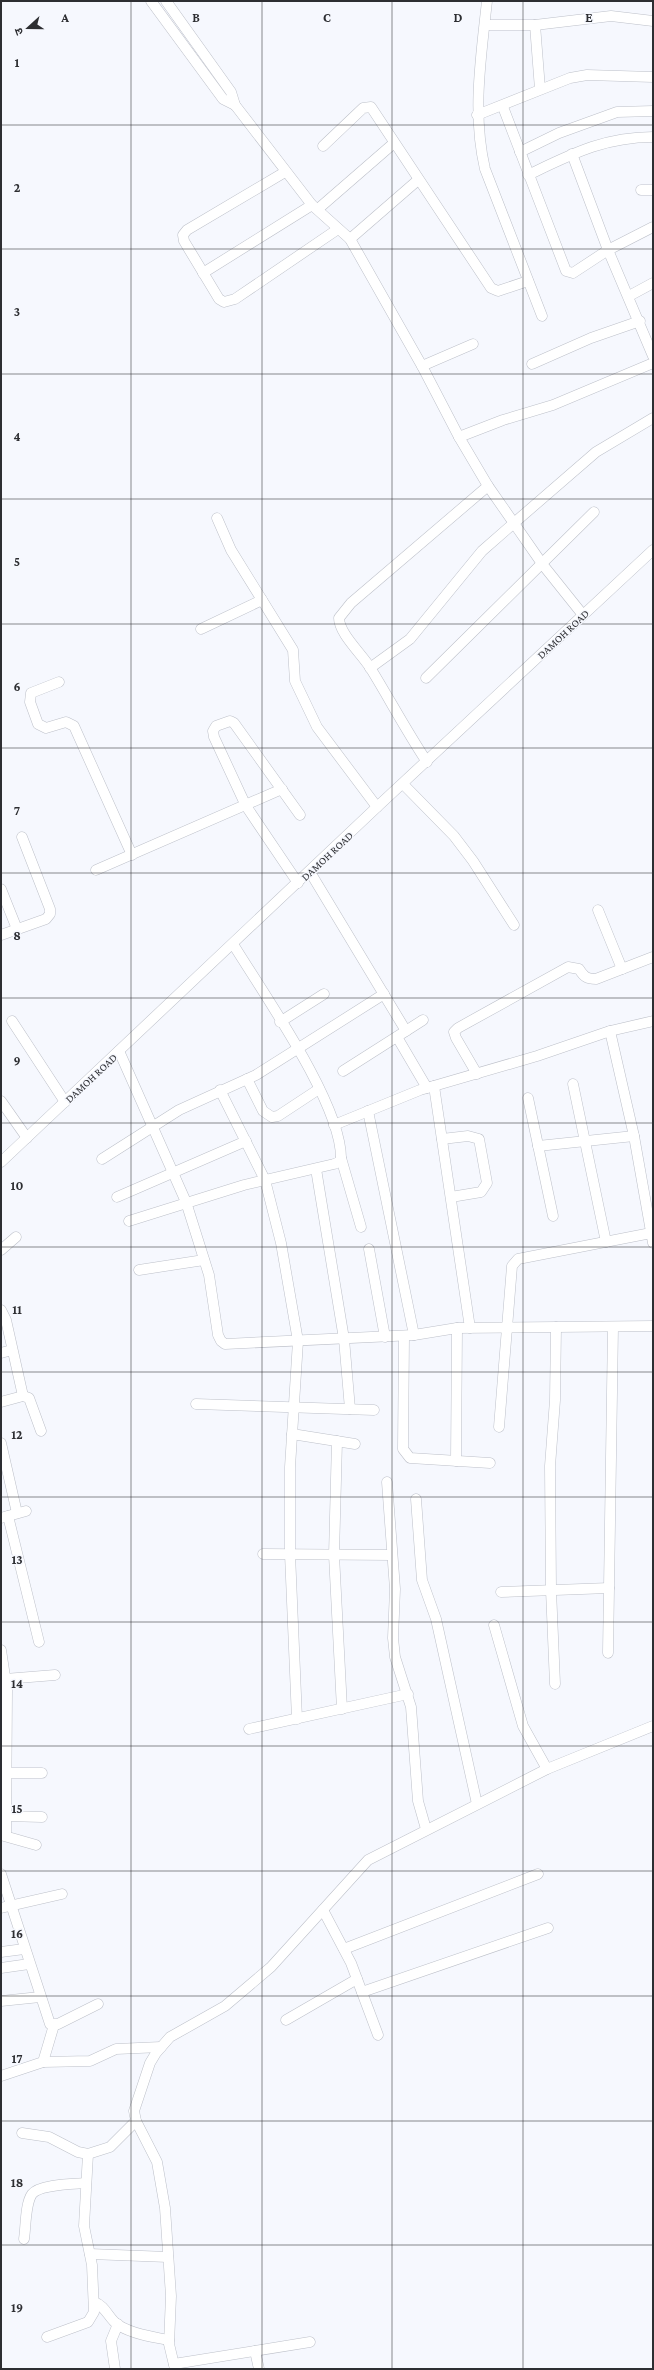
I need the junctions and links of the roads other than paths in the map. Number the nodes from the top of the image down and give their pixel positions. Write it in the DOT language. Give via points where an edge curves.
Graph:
graph roads {
  1 [pos="151,1"];
  2 [pos="166,1"];
  3 [pos="487,1"];
  4 [pos="653,20"];
  5 [pos="536,24"];
  6 [pos="485,25"];
  7 [pos="653,77"];
  8 [pos="540,89"];
  9 [pos="235,105"];
  10 [pos="502,107"];
  11 [pos="653,111"];
  12 [pos="477,115"];
  13 [pos="653,136"];
  14 [pos="394,143"];
  15 [pos="323,146"];
  16 [pos="520,152"];
  17 [pos="572,154"];
  18 [pos="285,172"];
  19 [pos="528,175"];
  20 [pos="418,180"];
  21 [pos="641,190"];
  22 [pos="653,190"];
  23 [pos="315,207"];
  24 [pos="653,227"];
  25 [pos="338,229"];
  26 [pos="350,239"];
  27 [pos="608,250"];
  28 [pos="203,272"];
  29 [pos="528,281"];
  30 [pos="653,284"];
  31 [pos="629,296"];
  32 [pos="542,316"];
  33 [pos="640,321"];
  34 [pos="473,344"];
  35 [pos="653,356"];
  36 [pos="653,362"];
  37 [pos="532,364"];
  38 [pos="422,366"];
  39 [pos="653,418"];
  40 [pos="459,437"];
  41 [pos="488,486"];
  42 [pos="594,512"];
  43 [pos="217,518"];
  44 [pos="514,523"];
  45 [pos="653,550"];
  46 [pos="542,565"];
  47 [pos="262,600"];
  48 [pos="583,615"];
  49 [pos="201,629"];
  50 [pos="370,668"];
  51 [pos="426,678"];
  52 [pos="59,682"];
  53 [pos="427,762"];
  54 [pos="403,784"];
  55 [pos="282,789"];
  56 [pos="246,806"];
  57 [pos="377,807"];
  58 [pos="300,815"];
  59 [pos="22,838"];
  60 [pos="132,855"];
  61 [pos="96,870"];
  62 [pos="310,872"];
  63 [pos="298,883"];
  64 [pos="1,889"];
  65 [pos="598,910"];
  66 [pos="514,924"];
  67 [pos="17,929"];
  68 [pos="1,935"];
  69 [pos="233,944"];
  70 [pos="653,957"];
  71 [pos="622,969"];
  72 [pos="324,994"];
  73 [pos="384,994"];
  74 [pos="423,1020"];
  75 [pos="12,1021"];
  76 [pos="653,1021"];
  77 [pos="280,1022"];
  78 [pos="406,1031"];
  79 [pos="610,1031"];
  80 [pos="397,1037"];
  81 [pos="297,1050"];
  82 [pos="119,1051"];
  83 [pos="343,1071"];
  84 [pos="477,1074"];
  85 [pos="247,1079"];
  86 [pos="573,1084"];
  87 [pos="431,1087"];
  88 [pos="319,1089"];
  89 [pos="220,1090"];
  90 [pos="528,1098"];
  91 [pos="1,1101"];
  92 [pos="65,1102"];
  93 [pos="368,1111"];
  94 [pos="334,1125"];
  95 [pos="153,1126"];
  96 [pos="634,1136"];
  97 [pos="27,1138"];
  98 [pos="442,1139"];
  99 [pos="585,1141"];
  100 [pos="246,1142"];
  101 [pos="538,1146"];
  102 [pos="341,1158"];
  103 [pos="102,1159"];
  104 [pos="1,1162"];
  105 [pos="316,1169"];
  106 [pos="173,1173"];
  107 [pos="265,1180"];
  108 [pos="117,1196"];
  109 [pos="451,1197"];
  110 [pos="186,1202"];
  111 [pos="552,1216"];
  112 [pos="129,1221"];
  113 [pos="361,1227"];
  114 [pos="16,1237"];
  115 [pos="652,1238"];
  116 [pos="606,1242"];
  117 [pos="369,1249"];
  118 [pos="1,1250"];
  119 [pos="204,1260"];
  120 [pos="139,1270"];
  121 [pos="1,1310"];
  122 [pos="653,1326"];
  123 [pos="556,1327"];
  124 [pos="613,1327"];
  125 [pos="457,1328"];
  126 [pos="470,1328"];
  127 [pos="507,1328"];
  128 [pos="414,1335"];
  129 [pos="404,1336"];
  130 [pos="385,1337"];
  131 [pos="344,1339"];
  132 [pos="298,1341"];
  133 [pos="12,1350"];
  134 [pos="1,1353"];
  135 [pos="23,1396"];
  136 [pos="1,1402"];
  137 [pos="196,1404"];
  138 [pos="294,1408"];
  139 [pos="350,1409"];
  140 [pos="374,1410"];
  141 [pos="499,1427"];
  142 [pos="40,1431"];
  143 [pos="292,1434"];
  144 [pos="337,1441"];
  145 [pos="1,1443"];
  146 [pos="355,1444"];
  147 [pos="456,1461"];
  148 [pos="490,1463"];
  149 [pos="387,1482"];
  150 [pos="416,1499"];
  151 [pos="13,1515"];
  152 [pos="263,1554"];
  153 [pos="290,1554"];
  154 [pos="334,1555"];
  155 [pos="392,1555"];
  156 [pos="608,1588"];
  157 [pos="551,1590"];
  158 [pos="501,1592"];
  159 [pos="494,1625"];
  160 [pos="39,1642"];
  161 [pos="1,1650"];
  162 [pos="608,1653"];
  163 [pos="55,1676"];
  164 [pos="5,1679"];
  165 [pos="555,1684"];
  166 [pos="408,1694"];
  167 [pos="342,1709"];
  168 [pos="297,1719"];
  169 [pos="653,1726"];
  170 [pos="249,1729"];
  171 [pos="547,1769"];
  172 [pos="6,1773"];
  173 [pos="42,1773"];
  174 [pos="477,1804"];
  175 [pos="6,1816"];
  176 [pos="42,1817"];
  177 [pos="426,1829"];
  178 [pos="3,1836"];
  179 [pos="36,1845"];
  180 [pos="1,1874"];
  181 [pos="538,1874"];
  182 [pos="62,1894"];
  183 [pos="6,1907"];
  184 [pos="323,1910"];
  185 [pos="548,1928"];
  186 [pos="24,1949"];
  187 [pos="344,1949"];
  188 [pos="1,1952"];
  189 [pos="29,1964"];
  190 [pos="1,1968"];
  191 [pos="357,1979"];
  192 [pos="362,1992"];
  193 [pos="40,1997"];
  194 [pos="1,2002"];
  195 [pos="98,2004"];
  196 [pos="286,2020"];
  197 [pos="54,2025"];
  198 [pos="378,2035"];
  199 [pos="161,2047"];
  200 [pos="43,2062"];
  201 [pos="1,2076"];
  202 [pos="136,2121"];
  203 [pos="22,2133"];
  204 [pos="88,2154"];
  205 [pos="86,2183"];
  206 [pos="24,2239"];
  207 [pos="90,2254"];
  208 [pos="168,2257"];
  209 [pos="94,2302"];
  210 [pos="118,2324"];
  211 [pos="47,2337"];
  212 [pos="169,2340"];
  213 [pos="310,2342"];
  214 [pos="255,2351"];
  215 [pos="174,2367"];
  216 [pos="115,2369"];
  217 [pos="259,2369"];
  1 -- 9 [label="street" via="223,99"];
  2 -- 9 [label="street" via="231,92"];
  3 -- 6 [label="street"];
  4 -- 5 [label="street" via="611,16"];
  5 -- 6 [label="street"];
  5 -- 8 [label="street"];
  6 -- 12 [label="street"];
  7 -- 8 [label="street" via="587,75"];
  8 -- 10 [label="street"];
  9 -- 18 [label="street"];
  10 -- 12 [label="street"];
  10 -- 16 [label="street"];
  11 -- 16 [label="street" via="617,112 559,133"];
  12 -- 29 [label="street" via="485,169"];
  13 -- 17 [label="street" via="608,141"];
  14 -- 15 [label="street" via="373,110 367,106"];
  14 -- 20 [label="street"];
  14 -- 23 [label="street"];
  16 -- 19 [label="street"];
  17 -- 19 [label="street"];
  17 -- 27 [label="street"];
  18 -- 23 [label="street"];
  18 -- 28 [label="street" via="187,230 183,235 184,242"];
  19 -- 27 [label="street" via="566,271 573,273"];
  20 -- 26 [label="street"];
  20 -- 29 [label="street" via="491,288 498,290"];
  21 -- 22 [label="street"];
  23 -- 25 [label="street"];
  23 -- 28 [label="street"];
  24 -- 27 [label="street"];
  25 -- 26 [label="street"];
  25 -- 28 [label="street" via="230,302 220,299"];
  26 -- 38 [label="street"];
  27 -- 31 [label="street"];
  29 -- 32 [label="street"];
  30 -- 31 [label="street"];
  31 -- 33 [label="street"];
  33 -- 35 [label="street"];
  33 -- 37 [label="street" via="591,338"];
  34 -- 38 [label="street"];
  36 -- 40 [label="street" via="553,405"];
  38 -- 40 [label="street"];
  39 -- 44 [label="street" via="596,452"];
  40 -- 41 [label="street"];
  41 -- 44 [label="street"];
  41 -- 50 [label="street" via="341,612 339,623"];
  42 -- 46 [label="street"];
  43 -- 47 [label="street" via="231,550"];
  44 -- 46 [label="street"];
  44 -- 50 [label="street" via="482,552 410,639"];
  45 -- 48 [label="street, DAMOH ROAD"];
  46 -- 48 [label="street"];
  46 -- 51 [label="street"];
  47 -- 49 [label="street"];
  47 -- 57 [label="street" via="293,650 295,680 317,727"];
  48 -- 53 [label="street, DAMOH ROAD"];
  50 -- 53 [label="street"];
  52 -- 60 [label="street" via="31,693 30,702 38,724 46,728 66,722 74,726"];
  53 -- 54 [label="street, DAMOH ROAD"];
  54 -- 57 [label="street, DAMOH ROAD"];
  54 -- 66 [label="street" via="474,861"];
  55 -- 56 [label="street"];
  55 -- 56 [label="street" via="238,727 230,721 224,722 216,726 213,731 214,737"];
  55 -- 58 [label="street"];
  56 -- 60 [label="street"];
  56 -- 63 [label="street"];
  57 -- 62 [label="street, DAMOH ROAD"];
  59 -- 67 [label="street" via="50,908 50,914 46,919"];
  60 -- 61 [label="street"];
  62 -- 63 [label="street, DAMOH ROAD"];
  62 -- 73 [label="street"];
  63 -- 69 [label="street, DAMOH ROAD"];
  64 -- 67 [label="street"];
  65 -- 71 [label="street"];
  67 -- 68 [label="street"];
  69 -- 77 [label="street"];
  69 -- 82 [label="street, DAMOH ROAD"];
  70 -- 71 [label="street"];
  71 -- 84 [label="street" via="589,979 574,966 568,967 458,1028 454,1032 456,1038"];
  72 -- 77 [label="street"];
  73 -- 78 [label="street"];
  73 -- 81 [label="street"];
  74 -- 78 [label="street"];
  75 -- 92 [label="street"];
  76 -- 79 [label="street"];
  77 -- 81 [label="street"];
  78 -- 80 [label="street"];
  79 -- 84 [label="street"];
  79 -- 96 [label="street"];
  80 -- 83 [label="street"];
  80 -- 87 [label="street"];
  81 -- 85 [label="street"];
  81 -- 88 [label="street"];
  82 -- 92 [label="street, DAMOH ROAD"];
  82 -- 95 [label="street"];
  84 -- 87 [label="street"];
  85 -- 88 [label="street" via="263,1111 272,1117 278,1116"];
  85 -- 89 [label="street"];
  86 -- 99 [label="street"];
  87 -- 93 [label="street"];
  87 -- 98 [label="street"];
  88 -- 94 [label="street"];
  89 -- 95 [label="street"];
  89 -- 100 [label="street"];
  90 -- 101 [label="street"];
  91 -- 97 [label="street"];
  92 -- 97 [label="street, DAMOH ROAD"];
  93 -- 94 [label="street"];
  93 -- 128 [label="street"];
  94 -- 102 [label="street"];
  95 -- 103 [label="street"];
  95 -- 106 [label="street"];
  96 -- 99 [label="street"];
  96 -- 115 [label="street"];
  97 -- 104 [label="street, DAMOH ROAD"];
  98 -- 109 [label="street"];
  98 -- 109 [label="street" via="468,1136 479,1139 487,1183 482,1192"];
  99 -- 101 [label="street"];
  99 -- 116 [label="street"];
  100 -- 106 [label="street"];
  100 -- 107 [label="street"];
  101 -- 111 [label="street"];
  102 -- 105 [label="street" via="339,1162"];
  102 -- 113 [label="street"];
  105 -- 107 [label="street"];
  105 -- 131 [label="street"];
  106 -- 108 [label="street"];
  106 -- 110 [label="street"];
  107 -- 110 [label="street"];
  107 -- 132 [label="street" via="281,1243"];
  109 -- 126 [label="street"];
  110 -- 112 [label="street"];
  110 -- 119 [label="street"];
  114 -- 118 [label="street"];
  115 -- 116 [label="street"];
  116 -- 127 [label="street" via="514,1262"];
  117 -- 130 [label="street"];
  119 -- 120 [label="street"];
  119 -- 132 [label="street" via="221,1341 225,1344"];
  121 -- 133 [label="street"];
  122 -- 124 [label="street"];
  123 -- 124 [label="street"];
  123 -- 127 [label="street"];
  123 -- 157 [label="street" via="555,1400 550,1466"];
  124 -- 156 [label="street"];
  125 -- 126 [label="street"];
  125 -- 128 [label="street"];
  125 -- 147 [label="street"];
  126 -- 127 [label="street"];
  127 -- 141 [label="street"];
  128 -- 129 [label="street"];
  129 -- 130 [label="street"];
  129 -- 147 [label="street" via="405,1454 410,1458"];
  130 -- 131 [label="street"];
  131 -- 132 [label="street"];
  131 -- 139 [label="street"];
  132 -- 138 [label="street"];
  133 -- 134 [label="street"];
  133 -- 135 [label="street"];
  135 -- 136 [label="street"];
  135 -- 142 [label="street" via="31,1402"];
  137 -- 138 [label="street"];
  138 -- 139 [label="street"];
  138 -- 143 [label="street"];
  139 -- 140 [label="street"];
  143 -- 144 [label="street"];
  143 -- 153 [label="street"];
  144 -- 146 [label="street"];
  144 -- 154 [label="street"];
  145 -- 151 [label="street"];
  147 -- 148 [label="street"];
  149 -- 155 [label="street"];
  150 -- 174 [label="street" via="422,1580 436,1619"];
  151 -- 160 [label="street"];
  152 -- 153 [label="street"];
  153 -- 154 [label="street"];
  153 -- 168 [label="street"];
  154 -- 155 [label="street"];
  154 -- 167 [label="street"];
  155 -- 166 [label="street" via="395,1657"];
  156 -- 157 [label="street"];
  156 -- 162 [label="street"];
  157 -- 158 [label="street"];
  157 -- 165 [label="street"];
  159 -- 171 [label="street" via="523,1726"];
  161 -- 164 [label="street"];
  163 -- 164 [label="street"];
  164 -- 172 [label="street"];
  166 -- 167 [label="street"];
  166 -- 177 [label="street" via="414,1734 418,1801"];
  167 -- 168 [label="street"];
  168 -- 170 [label="street"];
  169 -- 171 [label="street"];
  171 -- 174 [label="street"];
  172 -- 173 [label="street"];
  172 -- 175 [label="street"];
  174 -- 177 [label="street"];
  175 -- 176 [label="street"];
  175 -- 178 [label="street"];
  177 -- 184 [label="street" via="368,1860"];
  178 -- 179 [label="street"];
  180 -- 183 [label="street"];
  181 -- 187 [label="street"];
  182 -- 183 [label="street"];
  183 -- 186 [label="street"];
  184 -- 187 [label="street"];
  184 -- 199 [label="street" via="271,1967 225,2006 170,2037"];
  185 -- 192 [label="street"];
  186 -- 188 [label="street"];
  186 -- 189 [label="street"];
  187 -- 191 [label="street"];
  189 -- 190 [label="street"];
  189 -- 193 [label="street"];
  191 -- 192 [label="street"];
  191 -- 196 [label="street"];
  192 -- 198 [label="street"];
  193 -- 194 [label="street"];
  193 -- 197 [label="street" via="47,2020"];
  195 -- 197 [label="street"];
  197 -- 200 [label="street"];
  199 -- 200 [label="street" via="116,2050 90,2061"];
  199 -- 202 [label="street" via="150,2063 136,2102"];
  200 -- 201 [label="street"];
  202 -- 204 [label="street" via="110,2147"];
  202 -- 208 [label="street" via="157,2162 165,2208"];
  203 -- 204 [label="street" via="49,2137 78,2152"];
  204 -- 205 [label="street"];
  205 -- 206 [label="street" via="44,2187 32,2194"];
  205 -- 207 [label="street" via="84,2226"];
  207 -- 208 [label="street"];
  207 -- 209 [label="street"];
  208 -- 212 [label="street" via="171,2296"];
  209 -- 210 [label="street" via="104,2307"];
  209 -- 211 [label="street" via="94,2312 88,2322"];
  210 -- 212 [label="street" via="137,2333"];
  210 -- 216 [label="street" via="111,2341"];
  212 -- 215 [label="street"];
  213 -- 214 [label="street"];
  214 -- 215 [label="street"];
  214 -- 217 [label="street"];
}
